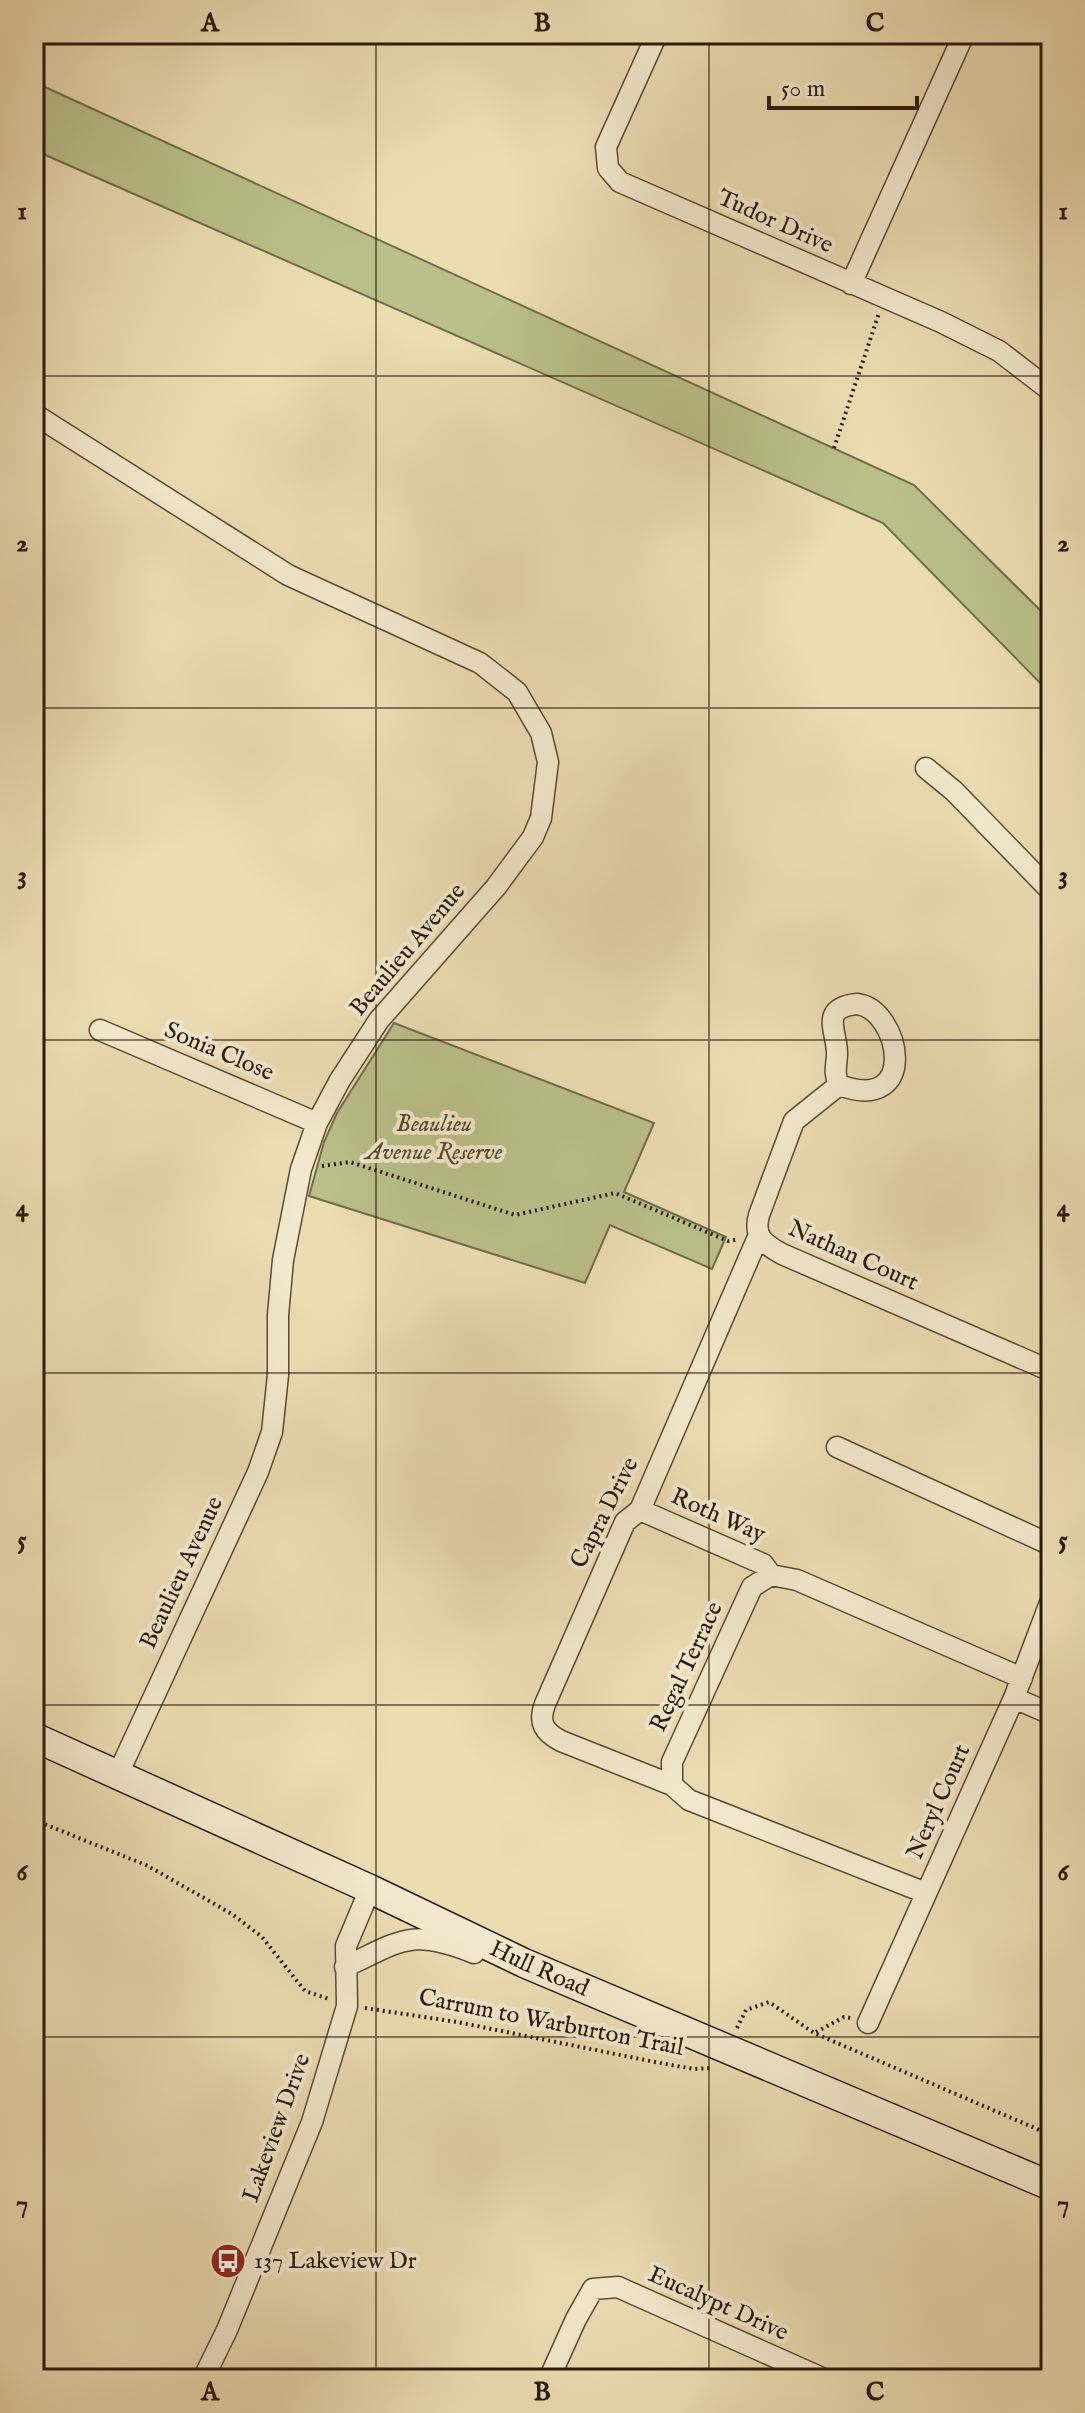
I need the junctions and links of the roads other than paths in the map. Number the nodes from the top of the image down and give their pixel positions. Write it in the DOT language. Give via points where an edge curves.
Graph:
graph roads {
  1 [pos="657,34"];
  2 [pos="964,34"];
  3 [pos="851,284"];
  4 [pos="1051,391"];
  5 [pos="34,414"];
  6 [pos="926,768"];
  7 [pos="1051,891"];
  8 [pos="100,1030"];
  9 [pos="839,1085"];
  10 [pos="317,1123"];
  11 [pos="758,1237"];
  12 [pos="1051,1371"];
  13 [pos="837,1447"];
  14 [pos="640,1510"];
  15 [pos="1051,1545"];
  16 [pos="771,1575"];
  17 [pos="1051,1600"];
  18 [pos="1022,1678"];
  19 [pos="1014,1698"];
  20 [pos="1051,1714"];
  21 [pos="34,1737"];
  22 [pos="118,1774"];
  23 [pos="672,1785"];
  24 [pos="370,1889"];
  25 [pos="926,1893"];
  26 [pos="524,1963"];
  27 [pos="345,1967"];
  28 [pos="868,2023"];
  29 [pos="1051,2186"];
  30 [pos="203,2379"];
  31 [pos="549,2379"];
  32 [pos="824,2379"];
  1 -- 3 [label="street, Tudor Drive" via="606,147 608,168 620,182"];
  2 -- 3 [label="street"];
  3 -- 4 [label="street, Tudor Drive" via="999,351"];
  5 -- 10 [label="street, Beaulieu Avenue" via="288,575 480,663 517,692 541,733 548,762 546,793 533,837 379,1020"];
  6 -- 7 [label="street"];
  8 -- 10 [label="street, Sonia Close"];
  9 -- 11 [label="street, Nathan Court" via="794,1121 759,1215"];
  10 -- 22 [label="street, Beaulieu Avenue" via="301,1169 283,1260 272,1432"];
  11 -- 12 [label="street, Nathan Court" via="782,1254"];
  11 -- 14 [label="street, Capra Drive"];
  13 -- 15 [label="street"];
  14 -- 16 [label="street, Roth Way" via="763,1564"];
  14 -- 23 [label="street, Capra Drive" via="625,1522 541,1718 544,1728 561,1741"];
  16 -- 18 [label="street" via="797,1580"];
  16 -- 23 [label="street, Regal Terrace" via="752,1587 672,1762"];
  17 -- 18 [label="street, Neryl Court"];
  18 -- 19 [label="street, Neryl Court"];
  19 -- 20 [label="street"];
  19 -- 25 [label="street, Neryl Court"];
  21 -- 22 [label="main road, Hull Road"];
  22 -- 24 [label="main road, Hull Road"];
  23 -- 25 [label="street" via="689,1800"];
  24 -- 26 [label="main road, Hull Road"];
  24 -- 27 [label="street, Lakeview Drive" via="346,1946"];
  25 -- 28 [label="street, Neryl Court"];
  26 -- 27 [label="street" via="492,1960 428,1937 412,1938"];
  26 -- 29 [label="main road, Hull Road"];
  27 -- 30 [label="street, Lakeview Drive" via="347,2006 312,2122"];
  31 -- 32 [label="street, Eucalypt Drive" via="593,2289 618,2287"];
}
